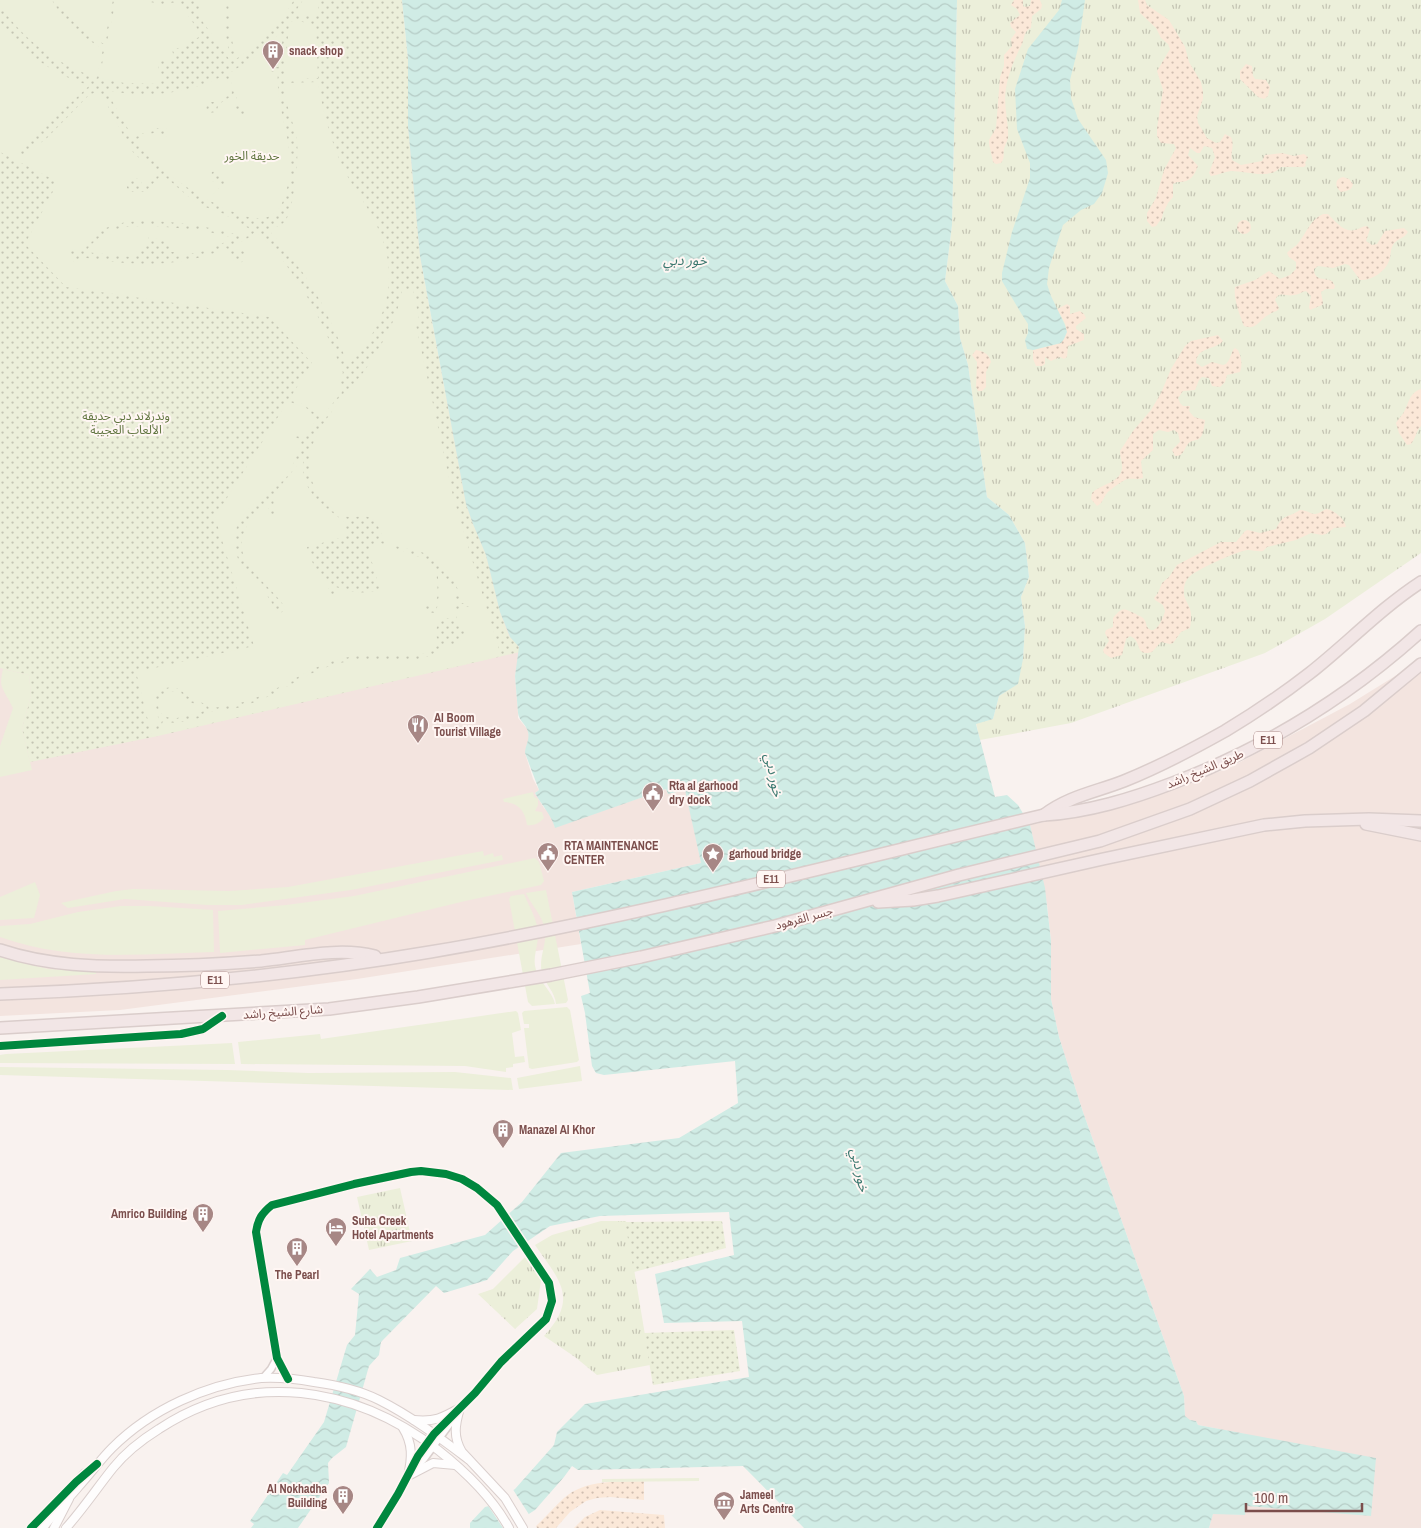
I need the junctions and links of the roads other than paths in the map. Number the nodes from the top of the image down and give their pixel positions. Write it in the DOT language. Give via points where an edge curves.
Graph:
graph roads {
  1 [pos="1421,582"];
  2 [pos="1421,631"];
  3 [pos="1421,664"];
  4 [pos="1044,815"];
  5 [pos="1347,820"];
  6 [pos="1421,821"];
  7 [pos="1421,835"];
  8 [pos="864,902"];
  9 [pos="0,950"];
  10 [pos="384,958"];
  11 [pos="505,983"];
  12 [pos="0,994"];
  13 [pos="222,1016"];
  14 [pos="0,1028"];
  15 [pos="0,1046"];
  16 [pos="277,1358"];
  17 [pos="263,1378"];
  18 [pos="288,1379"];
  19 [pos="460,1408"];
  20 [pos="412,1420"];
  21 [pos="402,1426"];
  22 [pos="437,1436"];
  23 [pos="430,1444"];
  24 [pos="468,1459"];
  25 [pos="97,1464"];
  26 [pos="457,1465"];
  27 [pos="408,1476"];
  28 [pos="71,1495"];
  29 [pos="68,1526"];
  30 [pos="31,1528"];
  31 [pos="43,1528"];
  32 [pos="54,1528"];
  33 [pos="377,1528"];
  34 [pos="509,1528"];
  35 [pos="524,1528"];
  1 -- 4 [label="highway" via="1377,614 1311,673 1254,714 1168,761 1116,784 1065,801"];
  2 -- 4 [label="highway, طريق الشيخ راشد / E11" via="1334,700 1229,759 1126,800 1093,809"];
  3 -- 8 [label="highway, جسر القرهود / E11" via="1344,725 1280,765 1190,809 1100,841"];
  4 -- 10 [label="highway, E11" via="639,910"];
  5 -- 6 [label="highway"];
  5 -- 7 [label="highway"];
  5 -- 8 [label="highway" via="1264,826 938,896"];
  8 -- 11 [label="highway, جسر القرهود / E11" via="694,945"];
  9 -- 10 [label="highway" via="39,960 112,966 210,966 344,952"];
  10 -- 12 [label="highway, E11" via="256,976"];
  11 -- 13 [label="highway, شارع الشيخ راشد / E11" via="329,1008"];
  13 -- 14 [label="highway, شارع الشيخ راشد / E11"];
  13 -- 15 [label="street" via="203,1029 187,1034"];
  16 -- 17 [label="street"];
  16 -- 18 [label="street"];
  16 -- 19 [label="street" via="256,1232 261,1216 272,1205 354,1184 421,1171 446,1174 462,1179 497,1204 552,1292 546,1319"];
  17 -- 18 [label="street"];
  17 -- 25 [label="street" via="216,1388 171,1406 131,1431"];
  18 -- 20 [label="street" via="341,1387 379,1400"];
  19 -- 20 [label="street" via="437,1420"];
  19 -- 22 [label="street"];
  19 -- 24 [label="street" via="455,1437"];
  20 -- 22 [label="street"];
  21 -- 23 [label="street"];
  21 -- 27 [label="street" via="412,1456"];
  21 -- 29 [label="street" via="340,1400 304,1393 249,1394 195,1410 158,1430 127,1454"];
  22 -- 23 [label="street"];
  22 -- 24 [label="street"];
  23 -- 26 [label="street"];
  23 -- 27 [label="street" via="414,1462"];
  24 -- 35 [label="street" via="505,1498"];
  25 -- 28 [label="street"];
  25 -- 30 [label="street"];
  26 -- 27 [label="street" via="444,1462 427,1464"];
  26 -- 34 [label="street" via="494,1505"];
  27 -- 33 [label="street"];
  28 -- 31 [label="street"];
  28 -- 32 [label="street"];
}
